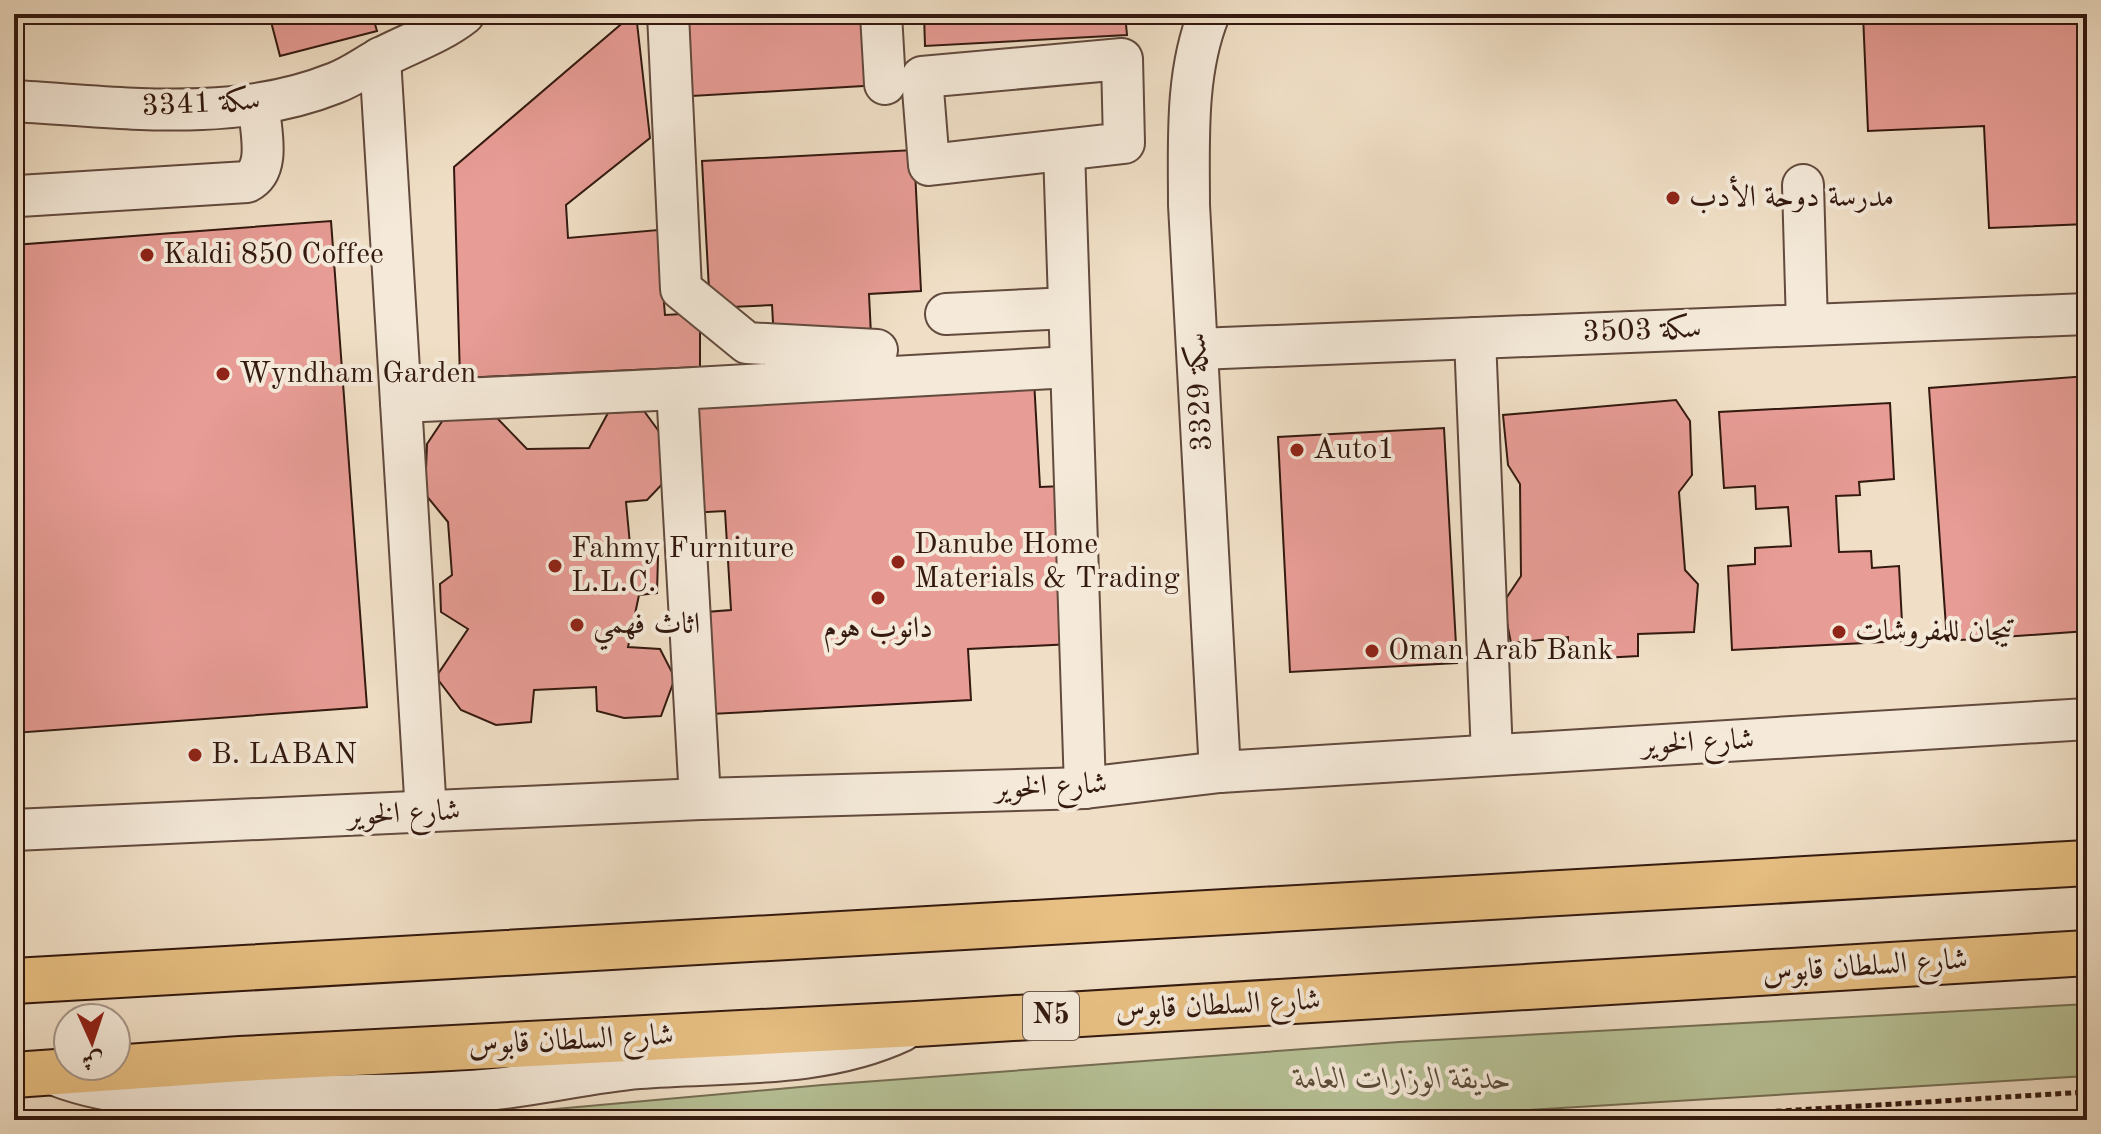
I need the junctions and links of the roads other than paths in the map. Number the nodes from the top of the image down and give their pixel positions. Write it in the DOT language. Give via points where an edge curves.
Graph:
graph roads {
  1 [pos="464,14"];
  2 [pos="668,14"];
  3 [pos="881,14"];
  4 [pos="1209,14"];
  5 [pos="380,58"];
  6 [pos="885,84"];
  7 [pos="14,101"];
  8 [pos="259,106"];
  9 [pos="1064,150"];
  10 [pos="1803,185"];
  11 [pos="14,194"];
  12 [pos="1069,308"];
  13 [pos="946,314"];
  14 [pos="2087,314"];
  15 [pos="1807,325"];
  16 [pos="1475,338"];
  17 [pos="1198,349"];
  18 [pos="877,350"];
  19 [pos="1071,367"];
  20 [pos="677,389"];
  21 [pos="401,402"];
  22 [pos="2087,719"];
  23 [pos="1492,755"];
  24 [pos="1220,772"];
  25 [pos="1085,788"];
  26 [pos="700,799"];
  27 [pos="426,813"];
  28 [pos="14,830"];
  29 [pos="2087,863"];
  30 [pos="2087,953"];
  31 [pos="15,980"];
  32 [pos="31,1074"];
  1 -- 5 [label="street, سكة 3341"];
  2 -- 18 [label="street" via="681,289 747,343"];
  3 -- 6 [label="street"];
  4 -- 17 [label="street, سكة 3329" via="1198,41 1189,136"];
  5 -- 8 [label="street, سكة 3341" via="336,83"];
  5 -- 21 [label="street"];
  7 -- 8 [label="street, سكة 3341" via="179,111"];
  8 -- 11 [label="street" via="263,163 247,182"];
  9 -- 9 [label="street" via="1124,143 1122,59 922,77 929,165"];
  9 -- 12 [label="street"];
  10 -- 15 [label="street"];
  12 -- 13 [label="street"];
  12 -- 19 [label="street"];
  14 -- 15 [label="street, سكة 3503"];
  15 -- 16 [label="street, سكة 3503"];
  16 -- 17 [label="street, سكة 3503"];
  16 -- 23 [label="street"];
  17 -- 24 [label="street, سكة 3329"];
  19 -- 20 [label="street"];
  19 -- 25 [label="street"];
  20 -- 21 [label="street"];
  20 -- 26 [label="street"];
  21 -- 27 [label="street"];
  22 -- 23 [label="street, شارع الخوير"];
  23 -- 24 [label="street, شارع الخوير"];
  24 -- 25 [label="street, شارع الخوير"];
  25 -- 26 [label="street, شارع الخوير"];
  26 -- 27 [label="street, شارع الخوير"];
  27 -- 28 [label="street, شارع الخوير"];
  29 -- 31 [label="highway"];
  30 -- 32 [label="highway, شارع السلطان قابوس / N5"];
}
